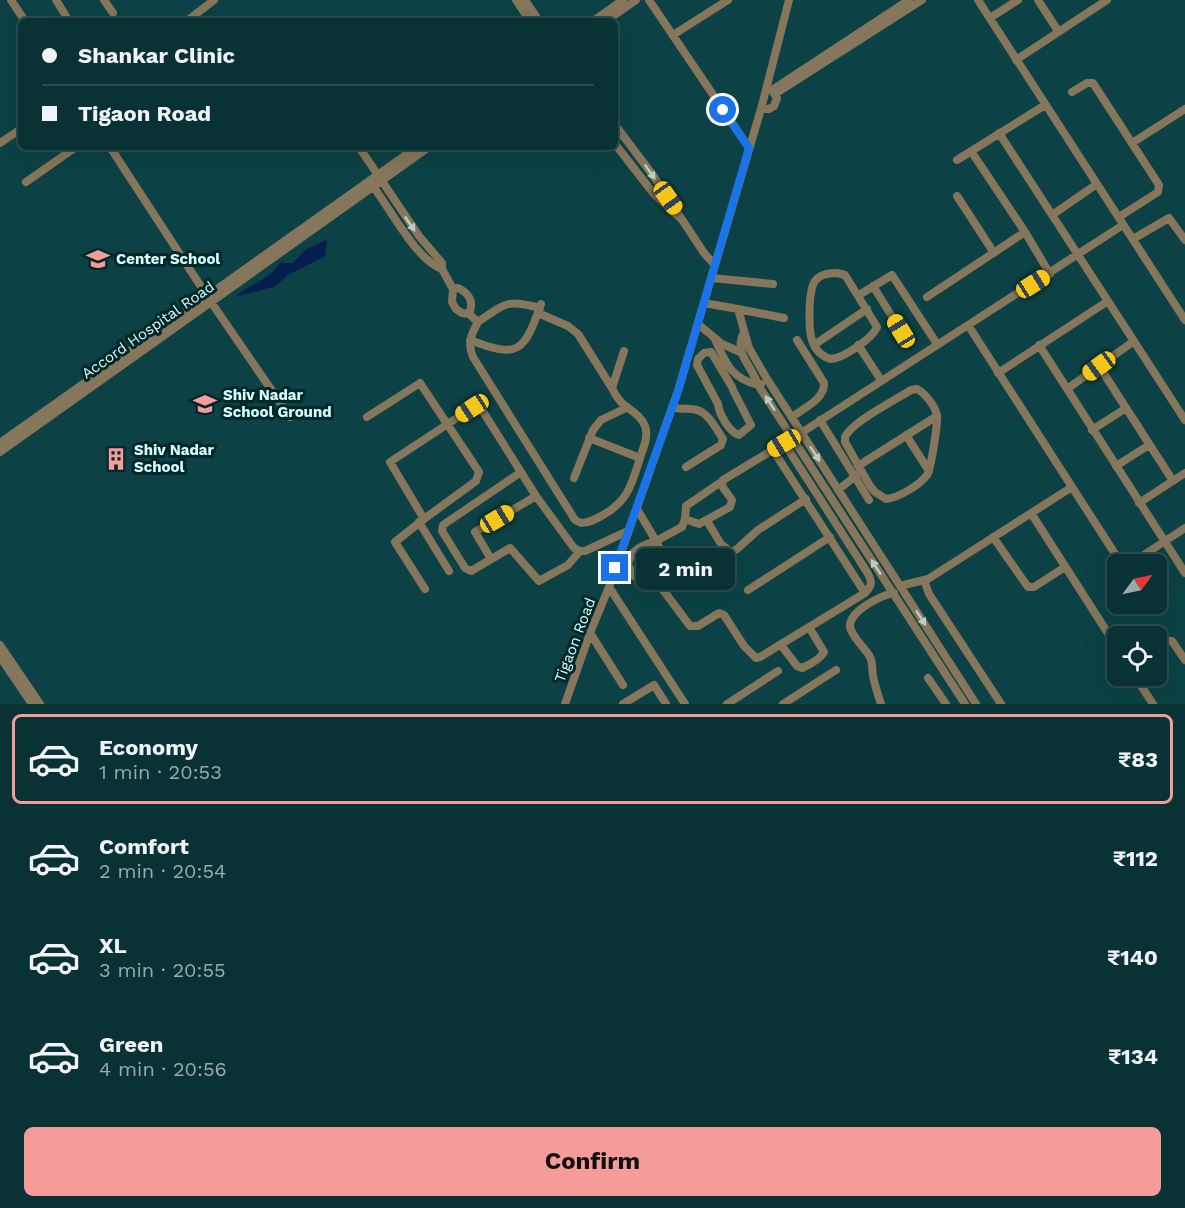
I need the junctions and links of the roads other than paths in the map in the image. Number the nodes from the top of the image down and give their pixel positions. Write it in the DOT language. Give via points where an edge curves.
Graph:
graph roads {
  1 [pos="11,0"];
  2 [pos="56,0"];
  3 [pos="104,0"];
  4 [pos="214,0"];
  5 [pos="516,0"];
  6 [pos="525,0"];
  7 [pos="623,0"];
  8 [pos="636,0"];
  9 [pos="650,0"];
  10 [pos="728,0"];
  11 [pos="789,0"];
  12 [pos="909,0"];
  13 [pos="922,0"];
  14 [pos="978,0"];
  15 [pos="1018,0"];
  16 [pos="1038,0"];
  17 [pos="1107,0"];
  18 [pos="113,13"];
  19 [pos="201,17"];
  20 [pos="23,18"];
  21 [pos="67,18"];
  22 [pos="528,18"];
  23 [pos="537,18"];
  24 [pos="597,18"];
  25 [pos="610,18"];
  26 [pos="990,18"];
  27 [pos="1058,31"];
  28 [pos="673,35"];
  29 [pos="1016,60"];
  30 [pos="771,91"];
  31 [pos="1072,92"];
  32 [pos="1045,105"];
  33 [pos="761,109"];
  34 [pos="1185,109"];
  35 [pos="618,129"];
  36 [pos="18,131"];
  37 [pos="999,133"];
  38 [pos="0,143"];
  39 [pos="1132,143"];
  40 [pos="618,148"];
  41 [pos="749,148"];
  42 [pos="72,150"];
  43 [pos="112,150"];
  44 [pos="361,150"];
  45 [pos="413,150"];
  46 [pos="424,150"];
  47 [pos="971,151"];
  48 [pos="957,160"];
  49 [pos="379,178"];
  50 [pos="26,182"];
  51 [pos="1097,183"];
  52 [pos="371,185"];
  53 [pos="957,196"];
  54 [pos="1052,215"];
  55 [pos="682,220"];
  56 [pos="1121,221"];
  57 [pos="1025,232"];
  58 [pos="1133,239"];
  59 [pos="1185,240"];
  60 [pos="994,253"];
  61 [pos="1077,255"];
  62 [pos="716,265"];
  63 [pos="442,270"];
  64 [pos="1050,274"];
  65 [pos="712,278"];
  66 [pos="773,284"];
  67 [pos="873,286"];
  68 [pos="453,289"];
  69 [pos="858,295"];
  70 [pos="927,297"];
  71 [pos="209,299"];
  72 [pos="1108,301"];
  73 [pos="704,303"];
  74 [pos="540,308"];
  75 [pos="738,309"];
  76 [pos="867,309"];
  77 [pos="469,314"];
  78 [pos="784,318"];
  79 [pos="1185,320"];
  80 [pos="478,322"];
  81 [pos="698,324"];
  82 [pos="968,325"];
  83 [pos="901,331"];
  84 [pos="744,332"];
  85 [pos="715,339"];
  86 [pos="470,340"];
  87 [pos="797,340"];
  88 [pos="1134,341"];
  89 [pos="937,344"];
  90 [pos="814,345"];
  91 [pos="858,345"];
  92 [pos="1038,345"];
  93 [pos="624,351"];
  94 [pos="740,352"];
  95 [pos="1099,366"];
  96 [pos="998,373"];
  97 [pos="881,380"];
  98 [pos="744,381"];
  99 [pos="768,381"];
  100 [pos="758,385"];
  101 [pos="612,388"];
  102 [pos="733,388"];
  103 [pos="1067,389"];
  104 [pos="672,407"];
  105 [pos="626,408"];
  106 [pos="1126,408"];
  107 [pos="937,416"];
  108 [pos="290,417"];
  109 [pos="367,417"];
  110 [pos="792,417"];
  111 [pos="820,420"];
  112 [pos="1185,420"];
  113 [pos="446,425"];
  114 [pos="1092,430"];
  115 [pos="801,433"];
  116 [pos="906,435"];
  117 [pos="589,438"];
  118 [pos="793,438"];
  119 [pos="0,443"];
  120 [pos="784,443"];
  121 [pos="1149,445"];
  122 [pos="773,450"];
  123 [pos="0,452"];
  124 [pos="640,458"];
  125 [pos="1116,466"];
  126 [pos="686,467"];
  127 [pos="860,469"];
  128 [pos="929,471"];
  129 [pos="521,472"];
  130 [pos="1185,473"];
  131 [pos="854,477"];
  132 [pos="574,478"];
  133 [pos="1173,481"];
  134 [pos="721,482"];
  135 [pos="1072,487"];
  136 [pos="838,490"];
  137 [pos="830,495"];
  138 [pos="536,496"];
  139 [pos="869,500"];
  140 [pos="820,501"];
  141 [pos="808,503"];
  142 [pos="1139,503"];
  143 [pos="637,508"];
  144 [pos="1031,513"];
  145 [pos="685,519"];
  146 [pos="421,520"];
  147 [pos="706,521"];
  148 [pos="1185,528"];
  149 [pos="628,531"];
  150 [pos="830,537"];
  151 [pos="993,537"];
  152 [pos="656,541"];
  153 [pos="1165,541"];
  154 [pos="580,551"];
  155 [pos="1114,554"];
  156 [pos="1145,554"];
  157 [pos="492,559"];
  158 [pos="1065,567"];
  159 [pos="448,571"];
  160 [pos="1185,573"];
  161 [pos="655,579"];
  162 [pos="924,580"];
  163 [pos="900,586"];
  164 [pos="609,587"];
  165 [pos="425,589"];
  166 [pos="748,590"];
  167 [pos="865,593"];
  168 [pos="894,593"];
  169 [pos="808,627"];
  170 [pos="1107,632"];
  171 [pos="590,633"];
  172 [pos="1167,641"];
  173 [pos="0,645"];
  174 [pos="782,645"];
  175 [pos="0,657"];
  176 [pos="1185,660"];
  177 [pos="836,670"];
  178 [pos="778,671"];
  179 [pos="928,678"];
  180 [pos="623,685"];
  181 [pos="1141,686"];
  182 [pos="634,701"];
  183 [pos="32,704"];
  184 [pos="40,704"];
  185 [pos="565,704"];
  186 [pos="623,704"];
  187 [pos="666,704"];
  188 [pos="684,704"];
  189 [pos="727,704"];
  190 [pos="783,704"];
  191 [pos="881,704"];
  192 [pos="946,704"];
  193 [pos="965,704"];
  194 [pos="976,704"];
  195 [pos="1001,704"];
  196 [pos="1153,704"];
  1 -- 20 [label="street"];
  2 -- 21 [label="street"];
  3 -- 18 [label="street"];
  4 -- 19 [label="street"];
  5 -- 22 [label="street"];
  6 -- 23 [label="street"];
  7 -- 24 [label="street"];
  8 -- 25 [label="street"];
  9 -- 28 [label="street"];
  10 -- 28 [label="street"];
  11 -- 30 [label="street, Tigaon Road"];
  12 -- 30 [label="street"];
  13 -- 30 [label="street"];
  14 -- 26 [label="street"];
  15 -- 26 [label="street"];
  16 -- 27 [label="street"];
  17 -- 27 [label="street"];
  26 -- 29 [label="street"];
  27 -- 29 [label="street"];
  28 -- 41 [label="street"];
  29 -- 32 [label="street"];
  30 -- 33 [label="street, Tigaon Road"];
  30 -- 33 [label="street" via="777,98 774,106"];
  31 -- 39 [label="street" via="1093,83"];
  32 -- 37 [label="street"];
  32 -- 51 [label="street"];
  33 -- 41 [label="street, Tigaon Road"];
  34 -- 39 [label="street"];
  35 -- 55 [label="street, one-way"];
  36 -- 38 [label="street"];
  37 -- 47 [label="street"];
  37 -- 54 [label="street"];
  39 -- 56 [label="street" via="1160,189"];
  40 -- 55 [label="street" via="661,202"];
  41 -- 62 [label="street, Tigaon Road"];
  42 -- 50 [label="street"];
  43 -- 71 [label="street"];
  44 -- 49 [label="street"];
  45 -- 49 [label="street"];
  46 -- 49 [label="street"];
  47 -- 48 [label="street"];
  47 -- 57 [label="street"];
  49 -- 52 [label="street"];
  49 -- 63 [label="street, one-way" via="442,263"];
  51 -- 54 [label="street"];
  51 -- 56 [label="street"];
  52 -- 63 [label="street" via="415,248"];
  52 -- 71 [label="street"];
  53 -- 60 [label="street"];
  54 -- 61 [label="street"];
  55 -- 62 [label="street"];
  56 -- 58 [label="street"];
  56 -- 61 [label="street"];
  57 -- 60 [label="street"];
  57 -- 64 [label="street"];
  58 -- 59 [label="street" via="1169,218"];
  58 -- 79 [label="street"];
  60 -- 70 [label="street"];
  61 -- 64 [label="street"];
  61 -- 72 [label="street"];
  62 -- 65 [label="street, Tigaon Road"];
  63 -- 68 [label="street"];
  64 -- 82 [label="street"];
  65 -- 66 [label="street"];
  65 -- 73 [label="street, Tigaon Road"];
  67 -- 69 [label="street"];
  67 -- 83 [label="street"];
  67 -- 89 [label="street" via="892,275"];
  68 -- 77 [label="street" via="456,309"];
  68 -- 77 [label="street" via="469,296"];
  69 -- 76 [label="street"];
  69 -- 90 [label="street" via="845,275 826,274 813,283 810,333"];
  71 -- 108 [label="street"];
  71 -- 119 [label="street"];
  71 -- 123 [label="street, Accord Hospital Road"];
  72 -- 88 [label="street"];
  72 -- 92 [label="street"];
  73 -- 75 [label="street"];
  73 -- 81 [label="street, Tigaon Road"];
  74 -- 80 [label="street" via="508,303"];
  74 -- 86 [label="street" via="529,337 508,351"];
  74 -- 101 [label="street" via="578,334"];
  75 -- 78 [label="street"];
  75 -- 84 [label="street"];
  76 -- 90 [label="street"];
  76 -- 91 [label="street" via="877,327"];
  77 -- 80 [label="street"];
  80 -- 86 [label="street"];
  81 -- 85 [label="street"];
  81 -- 104 [label="street, Tigaon Road"];
  82 -- 89 [label="street"];
  82 -- 96 [label="street"];
  84 -- 94 [label="street"];
  84 -- 99 [label="street"];
  85 -- 94 [label="street"];
  85 -- 98 [label="street" via="734,374"];
  86 -- 124 [label="street" via="473,357 577,522 592,521 625,499"];
  87 -- 110 [label="street" via="824,388 817,399"];
  88 -- 95 [label="street"];
  88 -- 112 [label="street"];
  89 -- 97 [label="street"];
  90 -- 91 [label="street" via="826,358 835,359"];
  91 -- 97 [label="street"];
  92 -- 96 [label="street"];
  92 -- 103 [label="street"];
  93 -- 101 [label="street"];
  94 -- 100 [label="street"];
  95 -- 103 [label="street"];
  95 -- 106 [label="street"];
  96 -- 135 [label="street"];
  97 -- 111 [label="street"];
  98 -- 100 [label="street"];
  98 -- 102 [label="street"];
  99 -- 100 [label="street"];
  99 -- 110 [label="street"];
  118 -- 100 [label="street, one-way"];
  101 -- 105 [label="street"];
  102 -- 102 [label="street" via="751,422 739,435 733,433 719,410 697,365 698,359 711,352"];
  103 -- 114 [label="street"];
  104 -- 126 [label="street" via="700,411 723,439 721,445"];
  104 -- 143 [label="street, Tigaon Road"];
  105 -- 117 [label="street" via="601,420"];
  105 -- 124 [label="street" via="641,418 646,429"];
  106 -- 114 [label="street"];
  106 -- 121 [label="street"];
  107 -- 116 [label="street"];
  107 -- 127 [label="street" via="923,392 917,389 851,428 845,442"];
  107 -- 128 [label="street"];
  109 -- 113 [label="street" via="420,383"];
  110 -- 115 [label="street"];
  111 -- 115 [label="street"];
  111 -- 131 [label="street"];
  113 -- 129 [label="street" via="478,407"];
  113 -- 146 [label="street" via="390,462"];
  113 -- 146 [label="street" via="479,475"];
  114 -- 125 [label="street"];
  115 -- 118 [label="street"];
  115 -- 136 [label="street, one-way"];
  116 -- 127 [label="street"];
  116 -- 128 [label="street"];
  117 -- 124 [label="street"];
  117 -- 132 [label="street"];
  118 -- 120 [label="street"];
  118 -- 137 [label="street"];
  120 -- 122 [label="street"];
  120 -- 140 [label="street"];
  121 -- 125 [label="street"];
  121 -- 133 [label="street"];
  122 -- 134 [label="street"];
  122 -- 141 [label="street"];
  125 -- 142 [label="street"];
  127 -- 128 [label="street" via="875,492 886,499 917,484"];
  127 -- 131 [label="street"];
  129 -- 138 [label="street"];
  129 -- 157 [label="street" via="442,528 467,571"];
  130 -- 133 [label="street"];
  131 -- 136 [label="street"];
  131 -- 139 [label="street"];
  133 -- 142 [label="street"];
  134 -- 145 [label="street" via="686,506"];
  134 -- 147 [label="street" via="732,505"];
  135 -- 144 [label="street"];
  135 -- 155 [label="street"];
  136 -- 163 [label="street"];
  137 -- 140 [label="street"];
  168 -- 137 [label="street, one-way"];
  138 -- 154 [label="street"];
  138 -- 157 [label="street" via="475,532"];
  140 -- 141 [label="street"];
  140 -- 167 [label="street" via="870,578 872,585"];
  141 -- 147 [label="street" via="752,534 731,552"];
  141 -- 150 [label="street"];
  142 -- 153 [label="street"];
  143 -- 149 [label="street, Tigaon Road"];
  143 -- 152 [label="street"];
  144 -- 151 [label="street"];
  144 -- 158 [label="street"];
  145 -- 147 [label="street" via="696,524"];
  145 -- 152 [label="street" via="682,527"];
  146 -- 159 [label="street"];
  146 -- 165 [label="street" via="395,543"];
  148 -- 153 [label="street"];
  149 -- 154 [label="street"];
  149 -- 164 [label="street, Tigaon Road"];
  150 -- 166 [label="street"];
  150 -- 167 [label="street"];
  151 -- 158 [label="street" via="1028,586 1034,587"];
  151 -- 162 [label="street"];
  152 -- 161 [label="street" via="669,567"];
  152 -- 161 [label="street" via="634,550 628,566 639,581"];
  153 -- 156 [label="street"];
  153 -- 160 [label="street"];
  154 -- 157 [label="street" via="568,565 539,581 512,548"];
  158 -- 170 [label="street"];
  161 -- 174 [label="street" via="690,626 698,626 721,613 756,658"];
  162 -- 163 [label="street"];
  162 -- 195 [label="street" via="929,594"];
  163 -- 194 [label="street, one-way"];
  164 -- 171 [label="street, Tigaon Road"];
  164 -- 188 [label="street"];
  167 -- 169 [label="street"];
  168 -- 191 [label="street" via="872,602 849,624 871,658"];
  168 -- 193 [label="street"];
  169 -- 174 [label="street"];
  169 -- 174 [label="street" via="824,652 821,657 802,668"];
  171 -- 180 [label="street"];
  171 -- 185 [label="street, Tigaon Road"];
  172 -- 176 [label="street" via="1172,641"];
  173 -- 184 [label="street"];
  175 -- 183 [label="street"];
  177 -- 190 [label="street"];
  178 -- 189 [label="street"];
  179 -- 192 [label="street"];
  181 -- 196 [label="street"];
  182 -- 186 [label="street"];
  182 -- 187 [label="street" via="654,685"];
}
